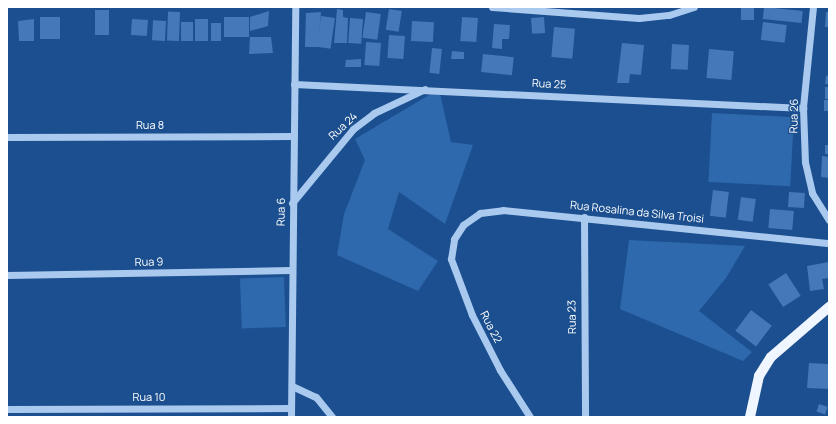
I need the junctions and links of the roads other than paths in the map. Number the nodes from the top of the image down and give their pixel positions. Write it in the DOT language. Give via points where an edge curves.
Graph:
graph roads {
  1 [pos="295,7"];
  2 [pos="492,7"];
  3 [pos="694,7"];
  4 [pos="813,7"];
  5 [pos="294,84"];
  6 [pos="427,88"];
  7 [pos="804,108"];
  8 [pos="294,136"];
  9 [pos="7,137"];
  10 [pos="292,204"];
  11 [pos="584,217"];
  12 [pos="829,220"];
  13 [pos="454,239"];
  14 [pos="829,243"];
  15 [pos="291,270"];
  16 [pos="7,275"];
  17 [pos="829,306"];
  18 [pos="292,386"];
  19 [pos="7,408"];
  20 [pos="291,408"];
  21 [pos="291,417"];
  22 [pos="332,417"];
  23 [pos="530,417"];
  24 [pos="585,417"];
  25 [pos="750,417"];
  1 -- 5 [label="street, Rua 6"];
  2 -- 3 [label="street" via="639,18 669,15"];
  4 -- 7 [label="street, Rua 26"];
  5 -- 6 [label="street, Rua 25"];
  5 -- 8 [label="street, Rua 6"];
  6 -- 7 [label="street, Rua 25"];
  6 -- 10 [label="street, Rua 24" via="374,113 353,129"];
  7 -- 12 [label="street, Rua 26" via="805,162 812,192"];
  8 -- 9 [label="street, Rua 8"];
  8 -- 10 [label="street, Rua 6"];
  10 -- 15 [label="street, Rua 6"];
  11 -- 13 [label="street, Rua Rosalina da Silva Troisi" via="503,210 480,213 463,225"];
  11 -- 14 [label="street, Rua Rosalina da Silva Troisi"];
  11 -- 24 [label="street, Rua 23"];
  13 -- 23 [label="street, Rua 22" via="451,258 472,315 500,370"];
  15 -- 16 [label="street, Rua 9"];
  15 -- 18 [label="street, Rua 6"];
  17 -- 25 [label="main road" via="771,357 759,376"];
  18 -- 20 [label="street, Rua 6"];
  18 -- 22 [label="street" via="316,397"];
  19 -- 20 [label="street, Rua 10"];
  20 -- 21 [label="street, Rua 6"];
}
